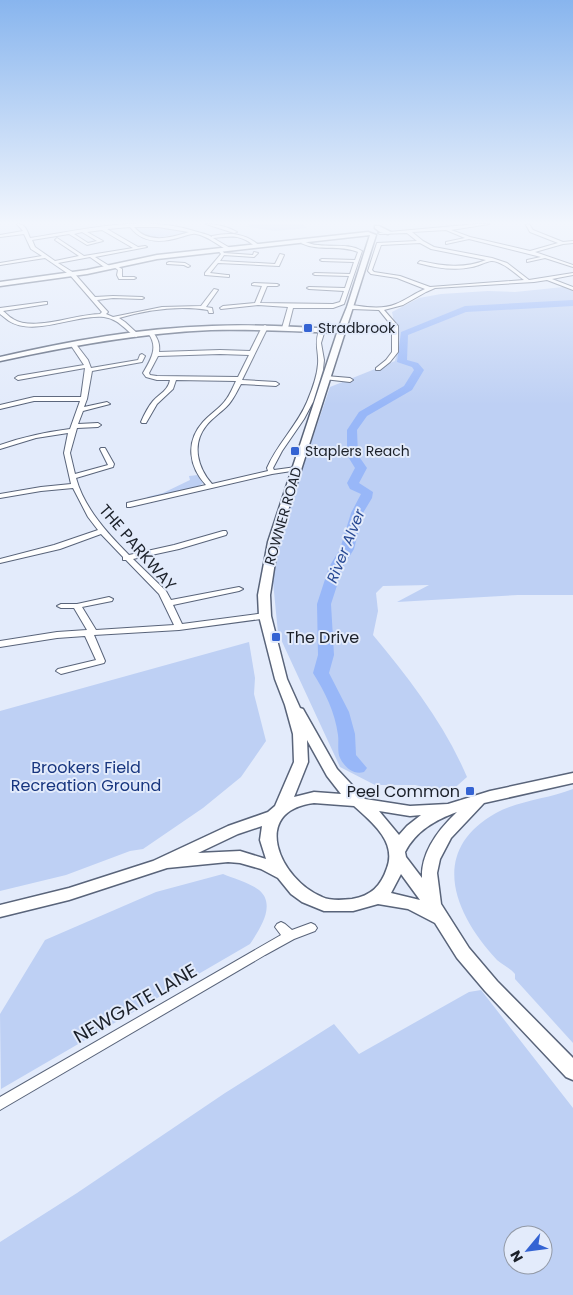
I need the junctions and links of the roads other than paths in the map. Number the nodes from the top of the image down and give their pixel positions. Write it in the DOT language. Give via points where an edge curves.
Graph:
graph roads {
  1 [pos="81,284"];
  2 [pos="259,284"];
  3 [pos="325,284"];
  4 [pos="348,284"];
  5 [pos="358,284"];
  6 [pos="418,284"];
  7 [pos="479,284"];
  8 [pos="265,285"];
  9 [pos="277,285"];
  10 [pos="428,288"];
  11 [pos="216,290"];
  12 [pos="346,290"];
  13 [pos="139,296"];
  14 [pos="94,299"];
  15 [pos="126,301"];
  16 [pos="45,303"];
  17 [pos="258,304"];
  18 [pos="291,306"];
  19 [pos="203,307"];
  20 [pos="351,307"];
  21 [pos="223,308"];
  22 [pos="381,308"];
  23 [pos="0,310"];
  24 [pos="134,312"];
  25 [pos="211,312"];
  26 [pos="101,316"];
  27 [pos="114,318"];
  28 [pos="265,327"];
  29 [pos="285,328"];
  30 [pos="322,330"];
  31 [pos="341,331"];
  32 [pos="151,333"];
  33 [pos="136,335"];
  34 [pos="73,344"];
  35 [pos="252,353"];
  36 [pos="156,354"];
  37 [pos="142,356"];
  38 [pos="0,359"];
  39 [pos="88,368"];
  40 [pos="378,369"];
  41 [pos="18,378"];
  42 [pos="173,378"];
  43 [pos="326,378"];
  44 [pos="239,380"];
  45 [pos="350,380"];
  46 [pos="276,384"];
  47 [pos="84,399"];
  48 [pos="107,404"];
  49 [pos="0,406"];
  50 [pos="82,410"];
  51 [pos="144,422"];
  52 [pos="98,425"];
  53 [pos="74,428"];
  54 [pos="0,447"];
  55 [pos="104,449"];
  56 [pos="296,469"];
  57 [pos="272,472"];
  58 [pos="72,477"];
  59 [pos="75,486"];
  60 [pos="210,486"];
  61 [pos="0,496"];
  62 [pos="130,505"];
  63 [pos="102,531"];
  64 [pos="223,533"];
  65 [pos="126,558"];
  66 [pos="0,561"];
  67 [pos="240,589"];
  68 [pos="109,600"];
  69 [pos="169,603"];
  70 [pos="61,606"];
  71 [pos="77,606"];
  72 [pos="265,616"];
  73 [pos="179,627"];
  74 [pos="90,632"];
  75 [pos="0,644"];
  76 [pos="61,671"];
  77 [pos="292,705"];
  78 [pos="573,778"];
  79 [pos="481,800"];
  80 [pos="358,802"];
  81 [pos="456,806"];
  82 [pos="278,812"];
  83 [pos="398,855"];
  84 [pos="159,864"];
  85 [pos="282,874"];
  86 [pos="377,898"];
  87 [pos="0,911"];
  88 [pos="440,915"];
  89 [pos="311,928"];
  90 [pos="573,1071"];
  91 [pos="0,1104"];
  1 -- 14 [label="street"];
  2 -- 8 [label="street"];
  3 -- 12 [label="street"];
  4 -- 12 [label="street"];
  5 -- 20 [label="main road, ROWNER ROAD"];
  6 -- 10 [label="street"];
  7 -- 10 [label="street"];
  8 -- 9 [label="street"];
  8 -- 17 [label="street"];
  10 -- 22 [label="street" via="399,304"];
  11 -- 19 [label="street"];
  12 -- 18 [label="street" via="339,304"];
  13 -- 15 [label="street"];
  14 -- 15 [label="street" via="113,297"];
  14 -- 26 [label="street" via="105,312"];
  15 -- 24 [label="street"];
  16 -- 23 [label="street"];
  17 -- 18 [label="street"];
  17 -- 21 [label="street"];
  18 -- 29 [label="street"];
  19 -- 24 [label="street"];
  19 -- 25 [label="street"];
  20 -- 22 [label="street"];
  20 -- 31 [label="main road, ROWNER ROAD"];
  22 -- 40 [label="street" via="395,326 394,352"];
  23 -- 26 [label="street" via="9,321 30,324"];
  24 -- 27 [label="street"];
  26 -- 27 [label="street"];
  27 -- 33 [label="street"];
  28 -- 29 [label="main road"];
  28 -- 32 [label="main road"];
  28 -- 35 [label="street"];
  29 -- 30 [label="main road"];
  30 -- 31 [label="main road"];
  30 -- 57 [label="street" via="317,344 321,360 311,398 304,417 276,452 270,468"];
  31 -- 43 [label="main road, ROWNER ROAD"];
  32 -- 33 [label="main road"];
  32 -- 36 [label="street" via="157,344"];
  33 -- 34 [label="main road"];
  34 -- 38 [label="main road"];
  34 -- 39 [label="street"];
  35 -- 36 [label="street"];
  35 -- 44 [label="street"];
  36 -- 42 [label="street" via="146,373 148,376"];
  37 -- 39 [label="street" via="140,361"];
  39 -- 41 [label="street"];
  39 -- 47 [label="street, THE PARKWAY"];
  42 -- 44 [label="street"];
  42 -- 51 [label="street" via="170,391 156,401"];
  43 -- 45 [label="street"];
  43 -- 56 [label="main road, ROWNER ROAD"];
  44 -- 46 [label="street"];
  44 -- 60 [label="street" via="230,399 196,436 196,464"];
  47 -- 49 [label="street" via="34,400"];
  47 -- 50 [label="street, THE PARKWAY"];
  48 -- 50 [label="street"];
  50 -- 53 [label="street, THE PARKWAY"];
  52 -- 53 [label="street"];
  53 -- 54 [label="street"];
  53 -- 58 [label="street, THE PARKWAY" via="67,453"];
  55 -- 58 [label="street" via="111,466"];
  56 -- 57 [label="street"];
  56 -- 72 [label="main road, ROWNER ROAD" via="273,542 264,595"];
  57 -- 60 [label="street"];
  58 -- 59 [label="street, THE PARKWAY"];
  59 -- 61 [label="street"];
  59 -- 63 [label="street, THE PARKWAY"];
  60 -- 62 [label="street"];
  63 -- 65 [label="street, THE PARKWAY"];
  63 -- 66 [label="street" via="57,547"];
  64 -- 65 [label="street" via="211,540"];
  65 -- 69 [label="street, THE PARKWAY" via="155,583"];
  67 -- 69 [label="street"];
  68 -- 71 [label="street"];
  69 -- 73 [label="street, THE PARKWAY"];
  70 -- 71 [label="street"];
  71 -- 74 [label="street"];
  72 -- 73 [label="street"];
  72 -- 77 [label="main road, ROWNER ROAD" via="281,679"];
  73 -- 74 [label="street"];
  74 -- 75 [label="street"];
  74 -- 76 [label="street" via="101,661"];
  77 -- 80 [label="main road, ROWNER ROAD" via="307,725 336,778"];
  77 -- 82 [label="main road, ROWNER ROAD" via="300,734 301,762"];
  78 -- 79 [label="main road"];
  79 -- 81 [label="main road"];
  79 -- 88 [label="main road" via="451,826 431,857 431,893"];
  80 -- 81 [label="main road" via="410,811"];
  80 -- 82 [label="main road" via="315,797 300,800"];
  80 -- 83 [label="main road" via="388,832"];
  81 -- 83 [label="main road" via="414,827"];
  82 -- 84 [label="main road"];
  82 -- 85 [label="main road" via="269,832 271,851"];
  83 -- 86 [label="main road" via="389,884"];
  83 -- 88 [label="main road"];
  84 -- 85 [label="main road" via="229,855 262,862"];
  84 -- 87 [label="main road" via="69,894"];
  85 -- 86 [label="main road" via="298,891 320,904 358,904"];
  86 -- 88 [label="main road" via="397,899"];
  88 -- 90 [label="main road" via="463,953 491,986"];
  89 -- 91 [label="street, NEWGATE LANE" via="285,931"];
}
